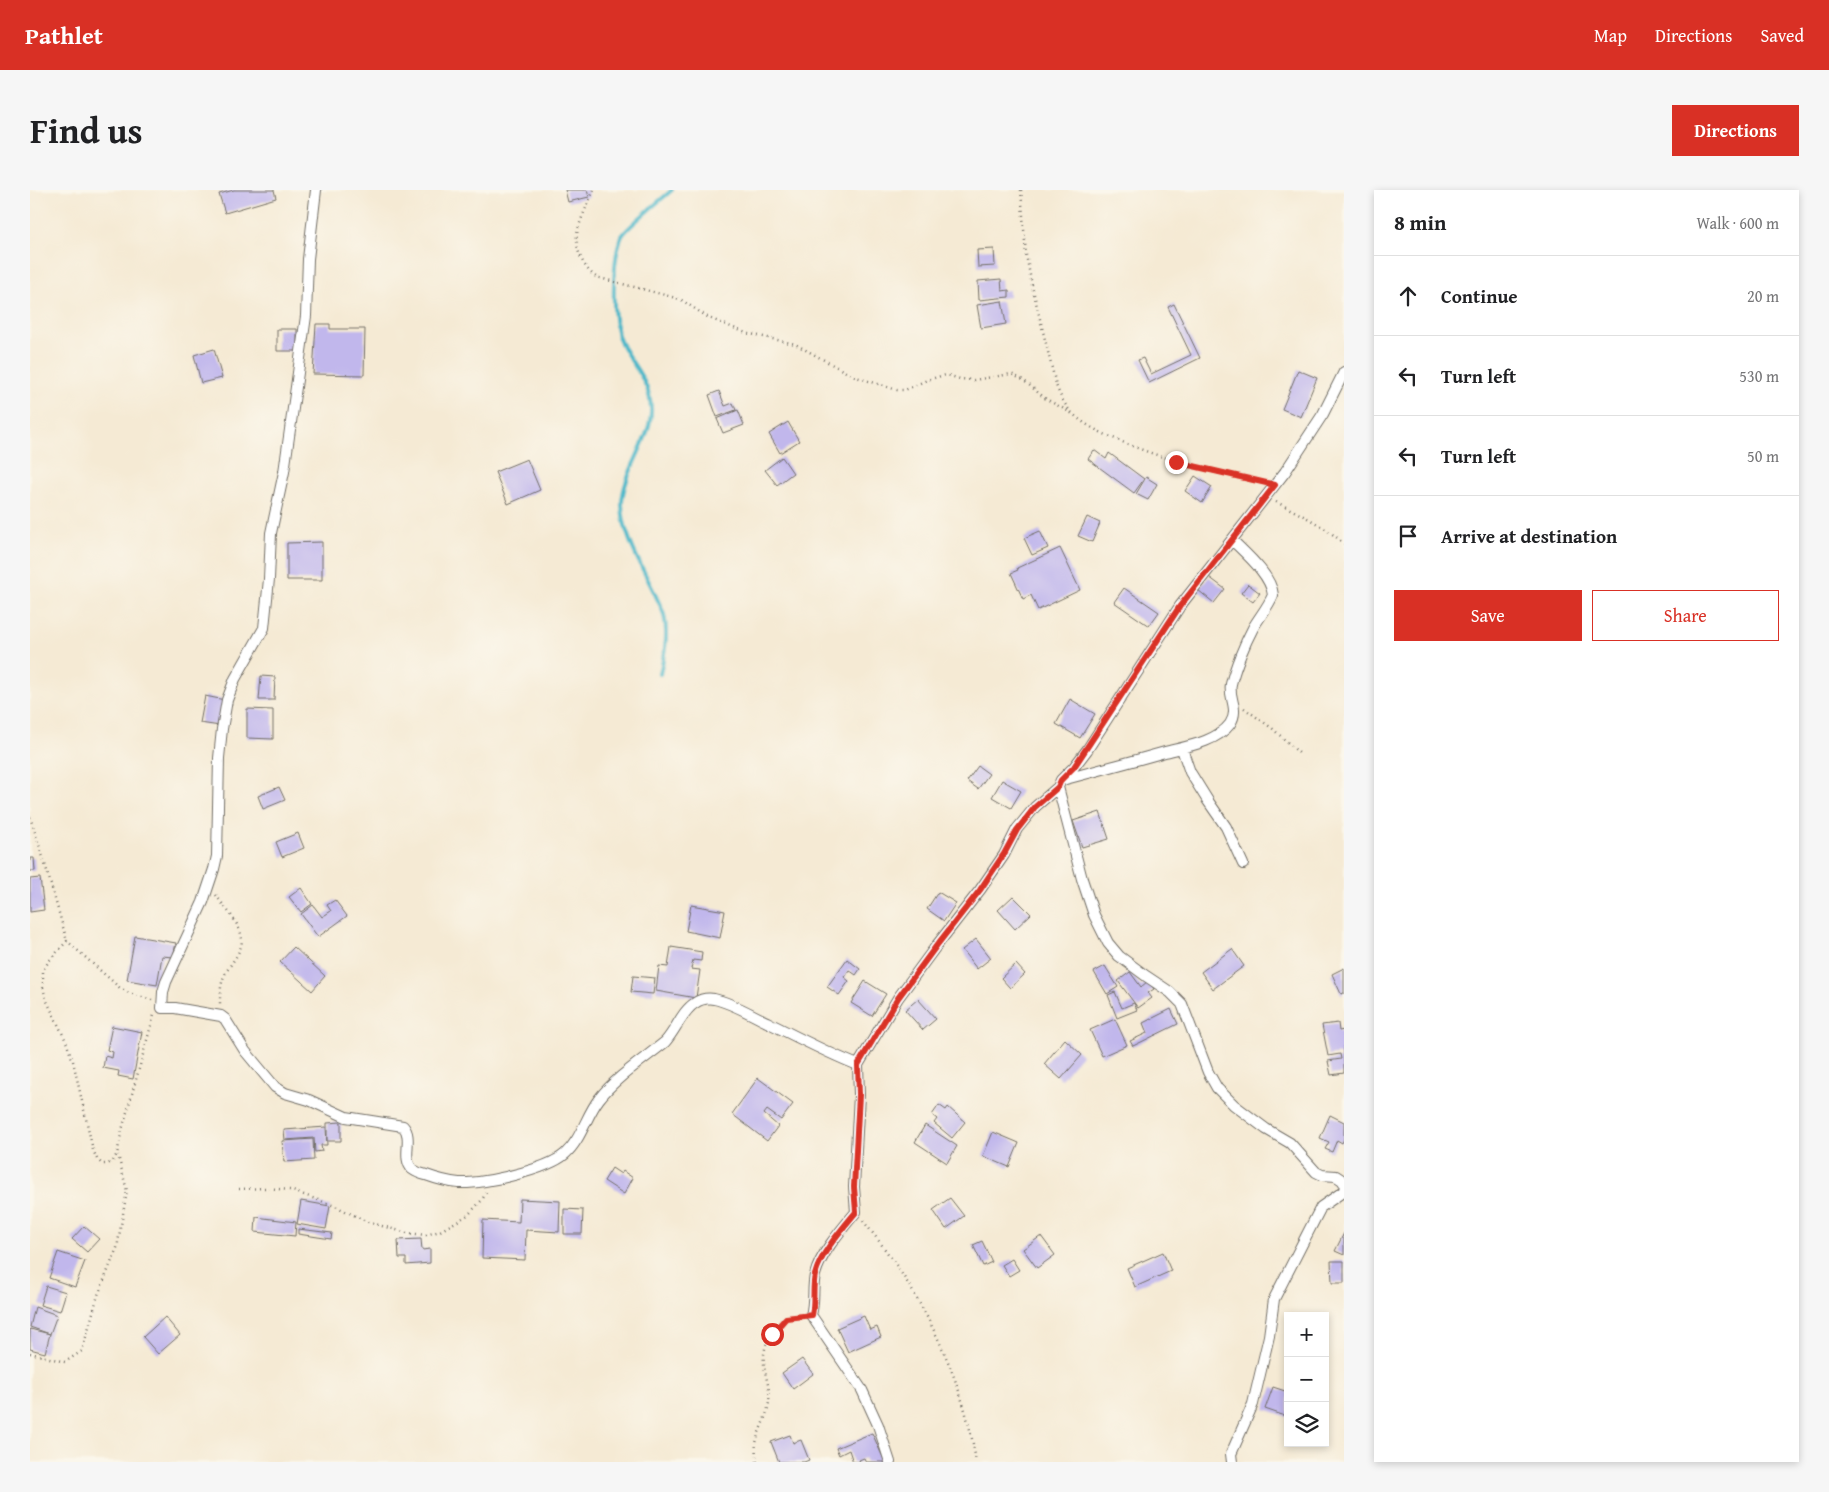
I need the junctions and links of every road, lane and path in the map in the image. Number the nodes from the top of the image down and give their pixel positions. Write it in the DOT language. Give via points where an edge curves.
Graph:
graph roads {
  1 [pos="316,190"];
  2 [pos="594,190"];
  3 [pos="1021,190"];
  4 [pos="1344,372"];
  5 [pos="1074,414"];
  6 [pos="1275,485"];
  7 [pos="1266,497"];
  8 [pos="1232,540"];
  9 [pos="1344,544"];
  10 [pos="1233,699"];
  11 [pos="1182,749"];
  12 [pos="1300,754"];
  13 [pos="1060,783"];
  14 [pos="30,817"];
  15 [pos="1243,864"];
  16 [pos="209,886"];
  17 [pos="67,941"];
  18 [pos="162,1004"];
  19 [pos="221,1016"];
  20 [pos="858,1065"];
  21 [pos="117,1154"];
  22 [pos="493,1179"];
  23 [pos="1344,1183"];
  24 [pos="239,1189"];
  25 [pos="1343,1193"];
  26 [pos="856,1212"];
  27 [pos="812,1315"];
  28 [pos="30,1352"];
  29 [pos="757,1462"];
  30 [pos="890,1462"];
  31 [pos="976,1462"];
  32 [pos="1232,1462"];
  1 -- 16 [label="street" via="304,326 284,472 271,533 266,615 264,628 227,700 218,758 217,856"];
  2 -- 5 [label="path" via="577,234 582,262 590,273 600,278 680,299 709,318 746,333 795,344 853,376 897,390 947,375 974,380 1011,374"];
  3 -- 5 [label="path" via="1032,290 1056,385"];
  4 -- 6 [label="street" via="1323,414"];
  5 -- 6 [label="path" via="1095,430 1142,450 1176,462"];
  6 -- 7 [label="street"];
  7 -- 8 [label="street"];
  7 -- 9 [label="path" via="1332,532"];
  8 -- 10 [label="street" via="1256,564 1273,595 1238,665 1231,684"];
  8 -- 13 [label="street" via="1180,606 1087,750"];
  10 -- 11 [label="street" via="1232,719 1225,730"];
  10 -- 12 [label="path"];
  11 -- 13 [label="street"];
  11 -- 15 [label="street" via="1190,772 1226,827"];
  13 -- 20 [label="street" via="1017,830 980,890 898,998"];
  13 -- 23 [label="street" via="1082,879 1108,943 1119,956 1182,1004 1217,1088 1251,1118 1290,1143 1316,1172 1336,1176"];
  14 -- 17 [label="path"];
  16 -- 18 [label="street" via="166,982"];
  16 -- 19 [label="path" via="236,923 242,937 241,948 222,981"];
  17 -- 18 [label="path" via="120,988"];
  17 -- 21 [label="path" via="43,970 43,987 73,1061 95,1155 102,1164 108,1164"];
  18 -- 19 [label="street"];
  18 -- 21 [label="path" via="150,1024"];
  19 -- 22 [label="street" via="262,1072 284,1093 346,1117 403,1126 408,1135 409,1163 418,1172 460,1183"];
  20 -- 22 [label="street" via="739,1008 704,999 688,1008 665,1042 608,1089 566,1153 543,1167"];
  20 -- 26 [label="street"];
  21 -- 28 [label="path" via="127,1192 117,1248 98,1295 82,1351 65,1362"];
  22 -- 24 [label="path" via="482,1200 468,1215 426,1235 368,1222 290,1190"];
  25 -- 32 [label="street" via="1321,1207 1274,1299 1253,1404 1231,1454"];
  26 -- 27 [label="street" via="818,1266"];
  26 -- 31 [label="path" via="911,1288 932,1328 960,1397"];
  27 -- 29 [label="path" via="786,1318 772,1334 764,1352 770,1394 756,1439"];
  27 -- 30 [label="street" via="862,1390"];
}
